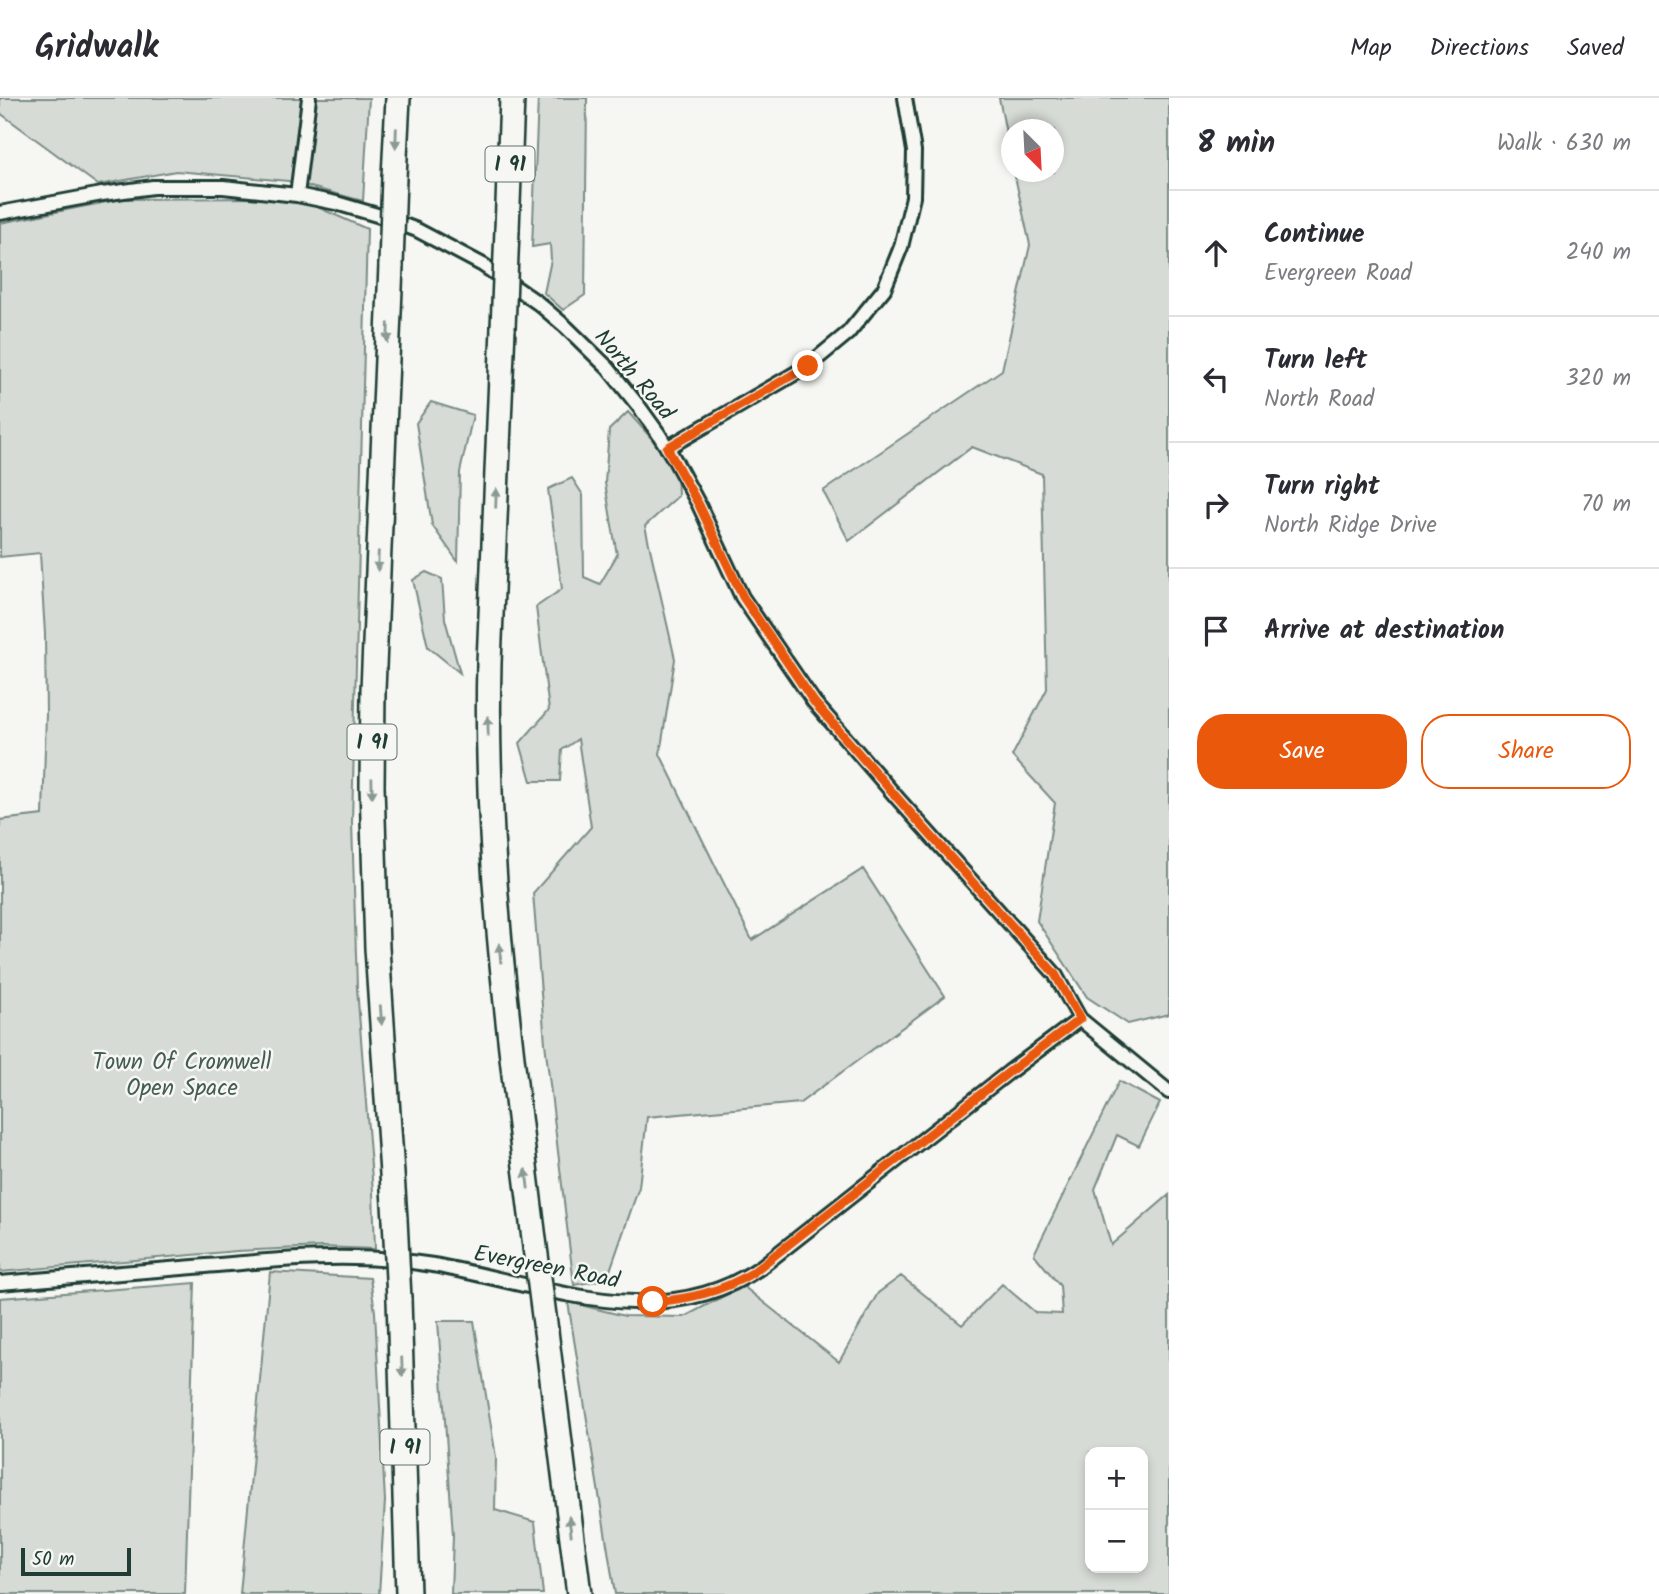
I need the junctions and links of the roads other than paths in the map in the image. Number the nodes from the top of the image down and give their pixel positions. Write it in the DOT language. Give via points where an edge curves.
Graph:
graph roads {
  1 [pos="309,98"];
  2 [pos="398,98"];
  3 [pos="512,98"];
  4 [pos="905,98"];
  5 [pos="297,195"];
  6 [pos="0,213"];
  7 [pos="667,448"];
  8 [pos="1080,1019"];
  9 [pos="1169,1091"];
  10 [pos="0,1283"];
  11 [pos="408,1594"];
  12 [pos="579,1594"];
  1 -- 5 [label="street"];
  2 -- 11 [label="highway, I 91, one-way, bridge" via="372,772 377,948 400,1299"];
  12 -- 3 [label="highway, I 91, one-way, bridge" via="502,968 489,798 488,674"];
  4 -- 7 [label="street" via="914,151 914,197 884,289 848,333 808,366"];
  5 -- 6 [label="street, North Road" via="223,187 153,187"];
  5 -- 7 [label="street, North Road" via="405,225 468,256 511,284 587,346"];
  7 -- 8 [label="street, North Road" via="743,597 814,702 1055,974"];
  8 -- 9 [label="street, North Road"];
  8 -- 10 [label="street, Evergreen Road" via="761,1267 703,1295 620,1302 556,1294 435,1266 356,1258"];
}
